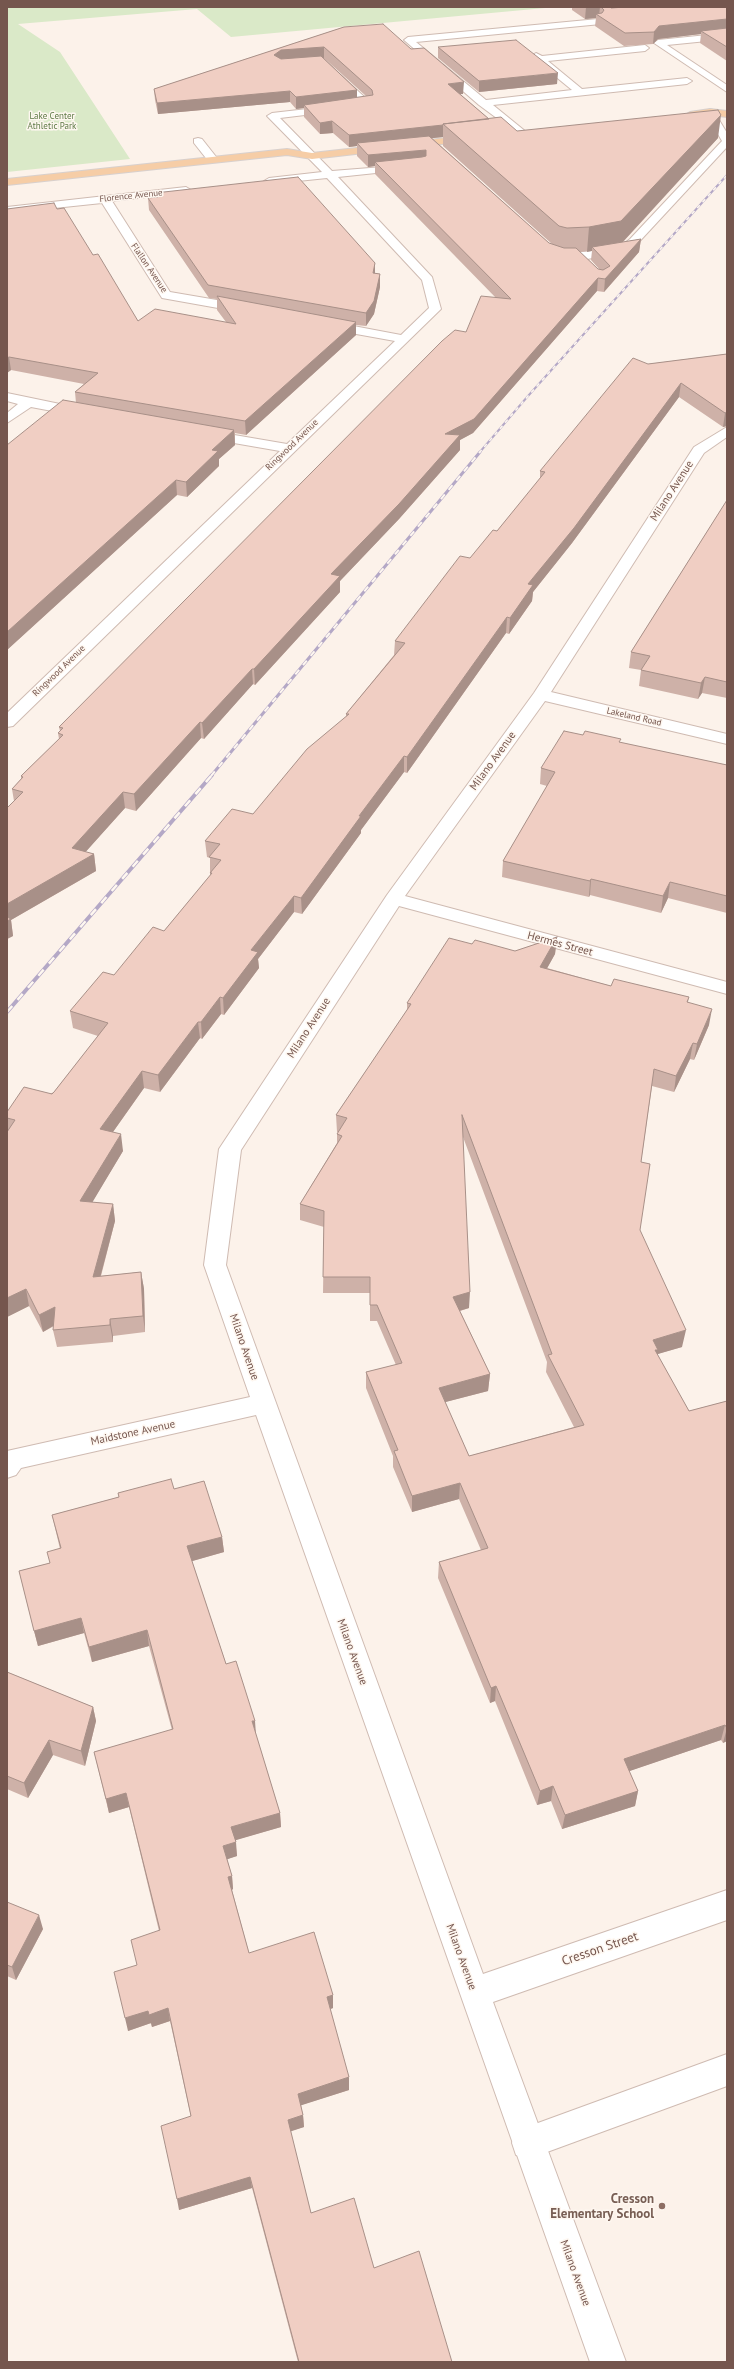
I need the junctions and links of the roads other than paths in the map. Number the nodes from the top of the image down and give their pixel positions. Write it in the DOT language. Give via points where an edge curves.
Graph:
graph roads {
  1 [pos="598,22"];
  2 [pos="503,32"];
  3 [pos="727,36"];
  4 [pos="515,41"];
  5 [pos="645,48"];
  6 [pos="527,50"];
  7 [pos="539,59"];
  8 [pos="330,68"];
  9 [pos="687,81"];
  10 [pos="727,89"];
  11 [pos="580,92"];
  12 [pos="482,103"];
  13 [pos="727,107"];
  14 [pos="710,112"];
  15 [pos="727,114"];
  16 [pos="679,116"];
  17 [pos="525,133"];
  18 [pos="506,135"];
  19 [pos="483,137"];
  20 [pos="198,141"];
  21 [pos="431,143"];
  22 [pos="441,152"];
  23 [pos="312,156"];
  24 [pos="213,160"];
  25 [pos="298,164"];
  26 [pos="414,166"];
  27 [pos="330,175"];
  28 [pos="7,182"];
  29 [pos="260,182"];
  30 [pos="198,189"];
  31 [pos="105,199"];
  32 [pos="7,210"];
  33 [pos="543,244"];
  34 [pos="579,256"];
  35 [pos="590,268"];
  36 [pos="258,312"];
  37 [pos="312,322"];
  38 [pos="405,339"];
  39 [pos="7,397"];
  40 [pos="28,403"];
  41 [pos="99,415"];
  42 [pos="7,419"];
  43 [pos="727,431"];
  44 [pos="194,432"];
  45 [pos="288,448"];
  46 [pos="541,695"];
  47 [pos="7,722"];
  48 [pos="727,739"];
  49 [pos="394,899"];
  50 [pos="727,988"];
  51 [pos="263,1404"];
  52 [pos="7,1468"];
  53 [pos="727,1906"];
  54 [pos="474,1993"];
  55 [pos="727,2070"];
  56 [pos="528,2143"];
  57 [pos="608,2362"];
  1 -- 2 [label="street"];
  2 -- 4 [label="street"];
  2 -- 12 [label="street" via="408,40"];
  3 -- 10 [label="street" via="658,43"];
  5 -- 7 [label="street"];
  6 -- 7 [label="street"];
  7 -- 11 [label="street"];
  8 -- 23 [label="street, Ringwood Avenue" via="368,105 272,116"];
  9 -- 11 [label="street"];
  11 -- 12 [label="street"];
  12 -- 17 [label="street"];
  13 -- 14 [label="main road"];
  14 -- 15 [label="main road"];
  14 -- 16 [label="main road"];
  14 -- 34 [label="street" via="726,140 624,250"];
  17 -- 18 [label="main road"];
  19 -- 21 [label="main road"];
  20 -- 24 [label="street"];
  21 -- 22 [label="street"];
  21 -- 23 [label="main road"];
  23 -- 24 [label="main road" via="287,152"];
  23 -- 25 [label="main road"];
  23 -- 27 [label="street, Ringwood Avenue"];
  24 -- 28 [label="main road"];
  26 -- 27 [label="street"];
  27 -- 29 [label="street"];
  27 -- 38 [label="street, Ringwood Avenue" via="428,279 435,309"];
  30 -- 31 [label="street, Florence Avenue"];
  31 -- 32 [label="street, Florence Avenue"];
  31 -- 36 [label="street, Flallon Avenue" via="166,295"];
  33 -- 34 [label="street" via="552,253 564,257"];
  34 -- 35 [label="street"];
  37 -- 38 [label="street"];
  38 -- 45 [label="street, Ringwood Avenue"];
  39 -- 40 [label="street"];
  40 -- 41 [label="street"];
  40 -- 42 [label="street"];
  43 -- 46 [label="street, Milano Avenue" via="699,450"];
  44 -- 45 [label="street"];
  45 -- 47 [label="street, Ringwood Avenue"];
  46 -- 48 [label="street, Lakeland Road"];
  46 -- 49 [label="street, Milano Avenue"];
  49 -- 50 [label="street, Hermes Street"];
  49 -- 51 [label="street, Milano Avenue" via="230,1149 215,1265"];
  51 -- 52 [label="street, Maidstone Avenue" via="13,1459"];
  51 -- 54 [label="street, Milano Avenue"];
  53 -- 54 [label="street, Cresson Street"];
  54 -- 56 [label="street, Milano Avenue"];
  55 -- 56 [label="street"];
  56 -- 57 [label="street, Milano Avenue"];
}
